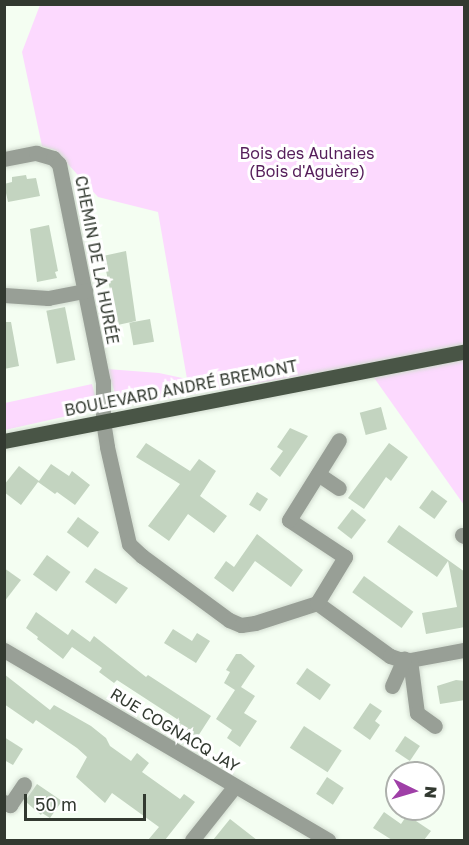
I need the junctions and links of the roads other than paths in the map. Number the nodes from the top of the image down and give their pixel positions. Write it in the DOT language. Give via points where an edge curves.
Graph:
graph roads {
  1 [pos="4,159"];
  2 [pos="85,291"];
  3 [pos="4,295"];
  4 [pos="465,352"];
  5 [pos="103,421"];
  6 [pos="339,440"];
  7 [pos="4,441"];
  8 [pos="318,474"];
  9 [pos="339,488"];
  10 [pos="317,603"];
  11 [pos="4,650"];
  12 [pos="465,650"];
  13 [pos="407,659"];
  14 [pos="392,686"];
  15 [pos="435,726"];
  16 [pos="24,784"];
  17 [pos="235,786"];
  18 [pos="6,807"];
  19 [pos="192,840"];
  20 [pos="328,840"];
  1 -- 2 [label="street, CHEMIN DE LA HURÉE" via="36,153 59,164"];
  2 -- 3 [label="street" via="48,298"];
  2 -- 5 [label="street, CHEMIN DE LA HURÉE" via="103,382"];
  4 -- 5 [label="main road, BOULEVARD ANDRÉ BREMONT"];
  5 -- 7 [label="main road, BOULEVARD ANDRÉ BREMONT"];
  5 -- 10 [label="street, CHEMIN DE LA HURÉE" via="124,527 129,544 142,556 229,620 241,624"];
  6 -- 8 [label="street"];
  8 -- 9 [label="street"];
  8 -- 10 [label="street" via="289,519 345,557"];
  10 -- 13 [label="street" via="390,656"];
  11 -- 17 [label="street, RUE COGNACQ JAY"];
  12 -- 13 [label="street"];
  13 -- 14 [label="street"];
  13 -- 15 [label="street" via="417,713"];
  16 -- 18 [label="street"];
  17 -- 19 [label="street"];
  17 -- 20 [label="street, RUE COGNACQ JAY"];
}
